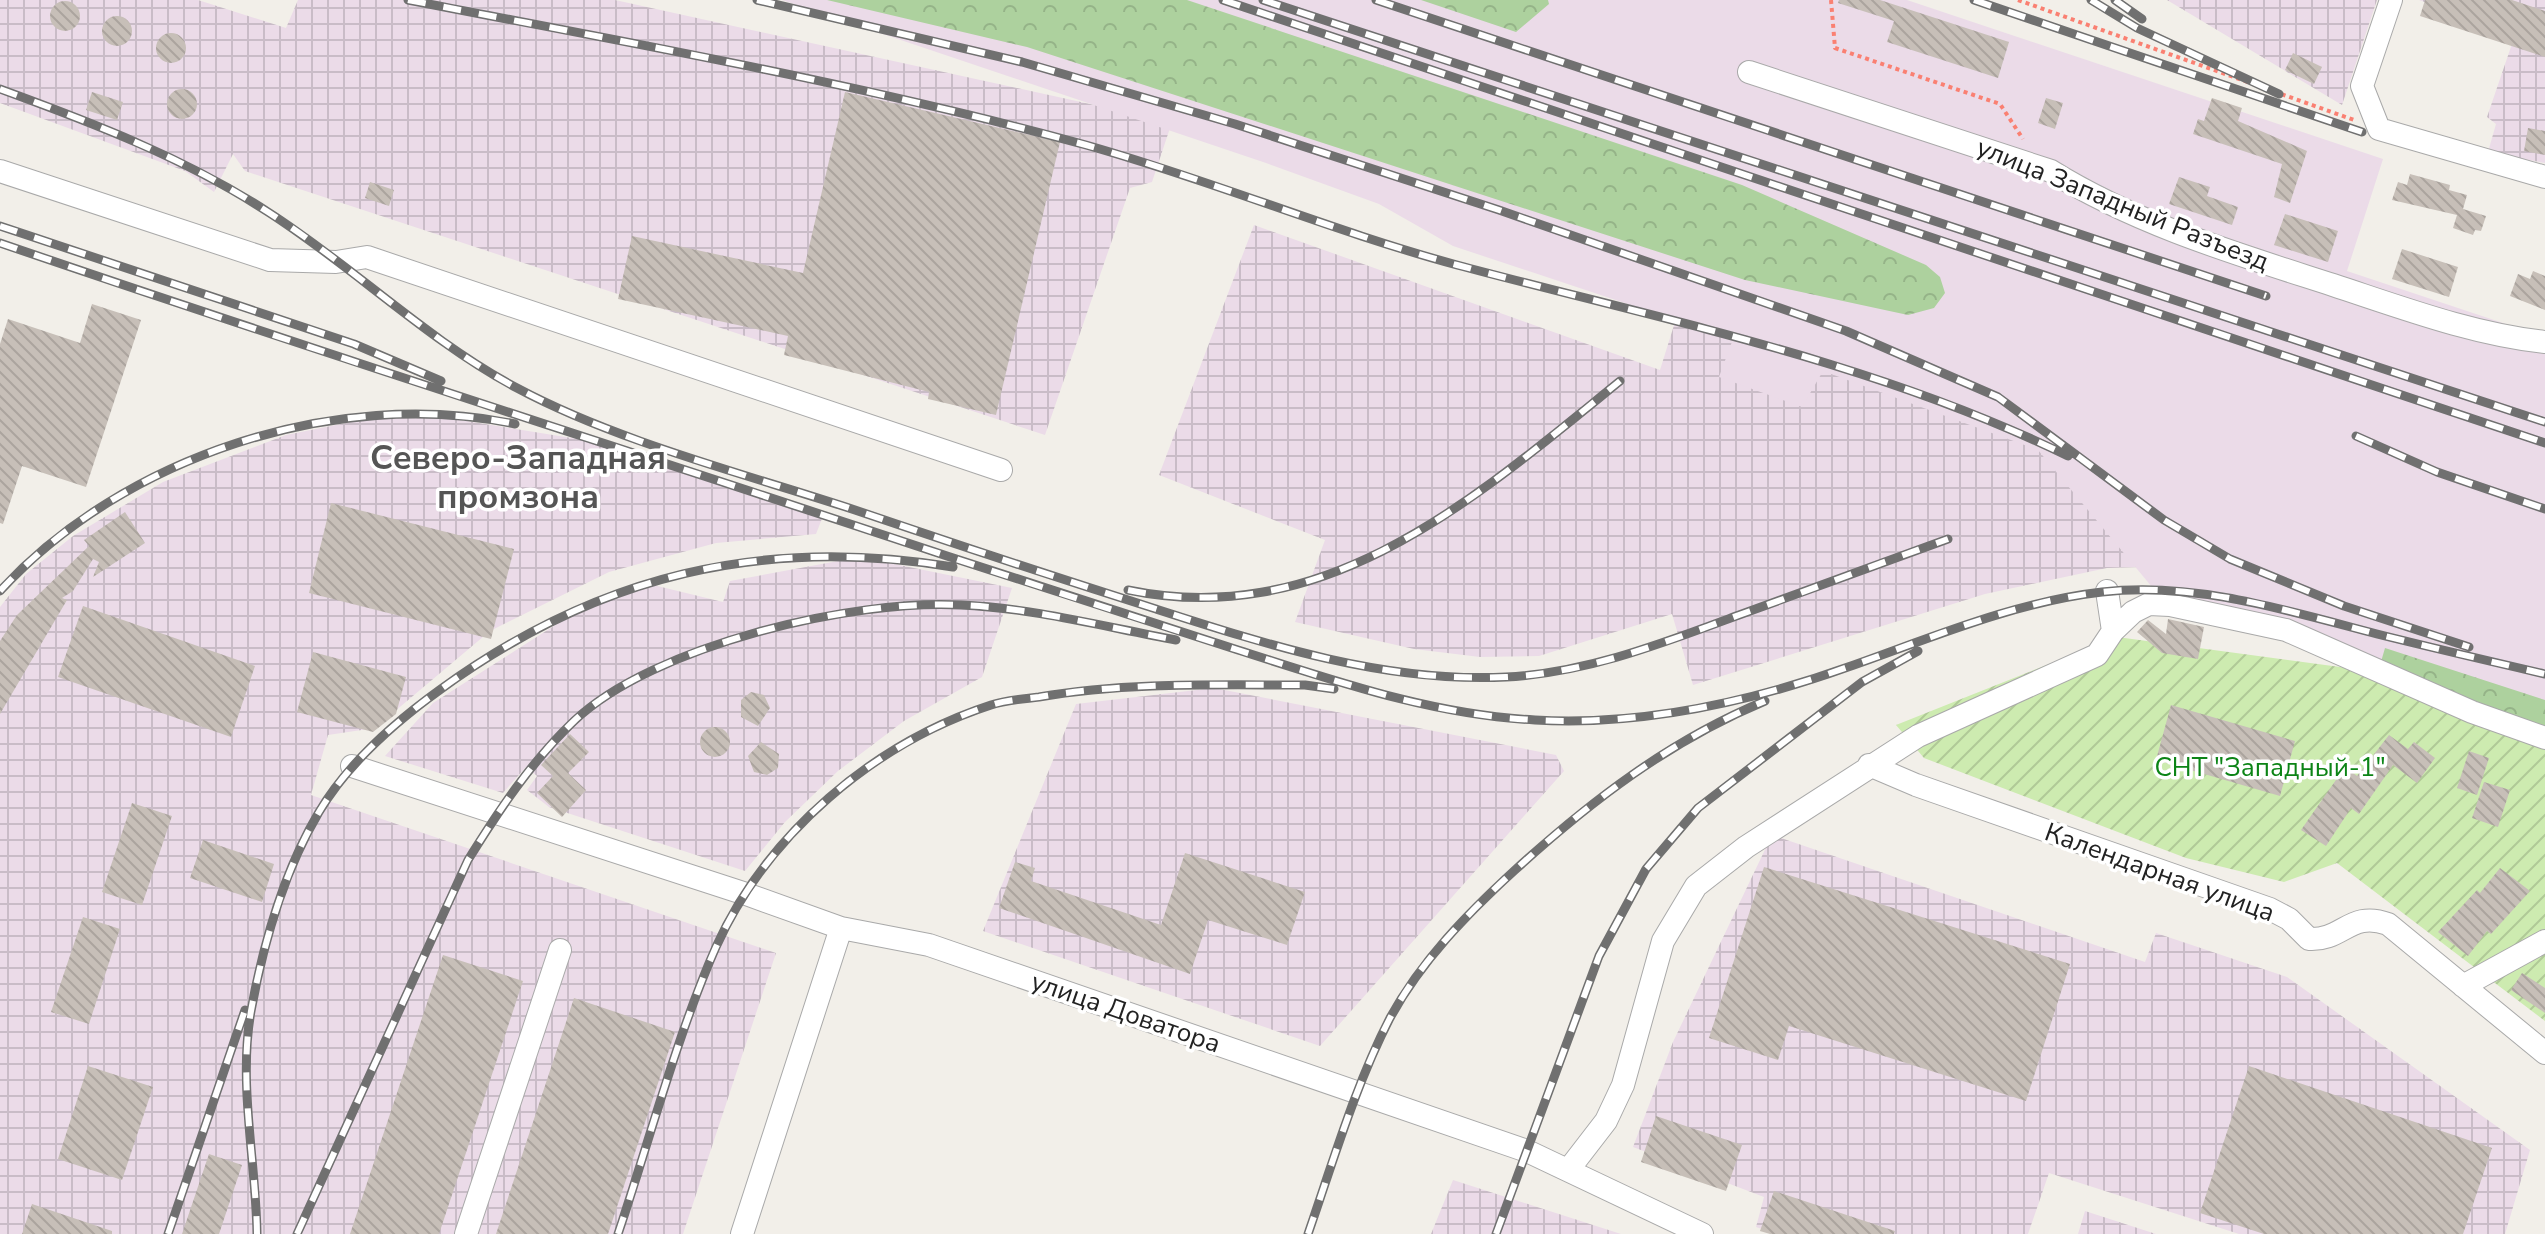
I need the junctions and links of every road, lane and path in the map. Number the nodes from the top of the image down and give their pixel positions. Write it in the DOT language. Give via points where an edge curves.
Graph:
graph roads {
  1 [pos="1831,0"];
  2 [pos="2018,0"];
  3 [pos="2391,0"];
  4 [pos="1749,72"];
  5 [pos="2379,129"];
  6 [pos="0,171"];
  7 [pos="2051,171"];
  8 [pos="2545,177"];
  9 [pos="2545,342"];
  10 [pos="1001,470"];
  11 [pos="2107,591"];
  12 [pos="2113,631"];
  13 [pos="2545,738"];
  14 [pos="1869,765"];
  15 [pos="352,766"];
  16 [pos="841,928"];
  17 [pos="2545,941"];
  18 [pos="560,950"];
  19 [pos="2463,986"];
  20 [pos="2545,1053"];
  21 [pos="1569,1169"];
  22 [pos="466,1234"];
  23 [pos="742,1234"];
  24 [pos="1702,1234"];
  1 -- 7 [label="path" via="1835,48 2000,104"];
  2 -- 5 [label="path"];
  3 -- 5 [label="street" via="2362,86"];
  4 -- 7 [label="street, улица Западный Разъезд"];
  5 -- 8 [label="street"];
  6 -- 10 [label="street" via="270,260 336,262 367,257"];
  7 -- 9 [label="street, улица Западный Разъезд" via="2095,198 2205,243 2470,330"];
  11 -- 12 [label="street"];
  12 -- 13 [label="street" via="2149,604 2286,630 2472,712"];
  12 -- 14 [label="street" via="2097,655 2083,664 1932,729"];
  14 -- 19 [label="street, Календарная улица" via="2270,909 2309,939 2321,940 2357,920 2388,924"];
  14 -- 21 [label="street" via="1696,886 1663,941 1623,1085 1606,1121"];
  15 -- 16 [label="street, улица Доватора"];
  16 -- 21 [label="street, улица Доватора" via="929,945"];
  16 -- 23 [label="street"];
  17 -- 19 [label="street"];
  18 -- 22 [label="street"];
  19 -- 20 [label="street, Календарная улица"];
  21 -- 24 [label="street, улица Доватора"];
}
